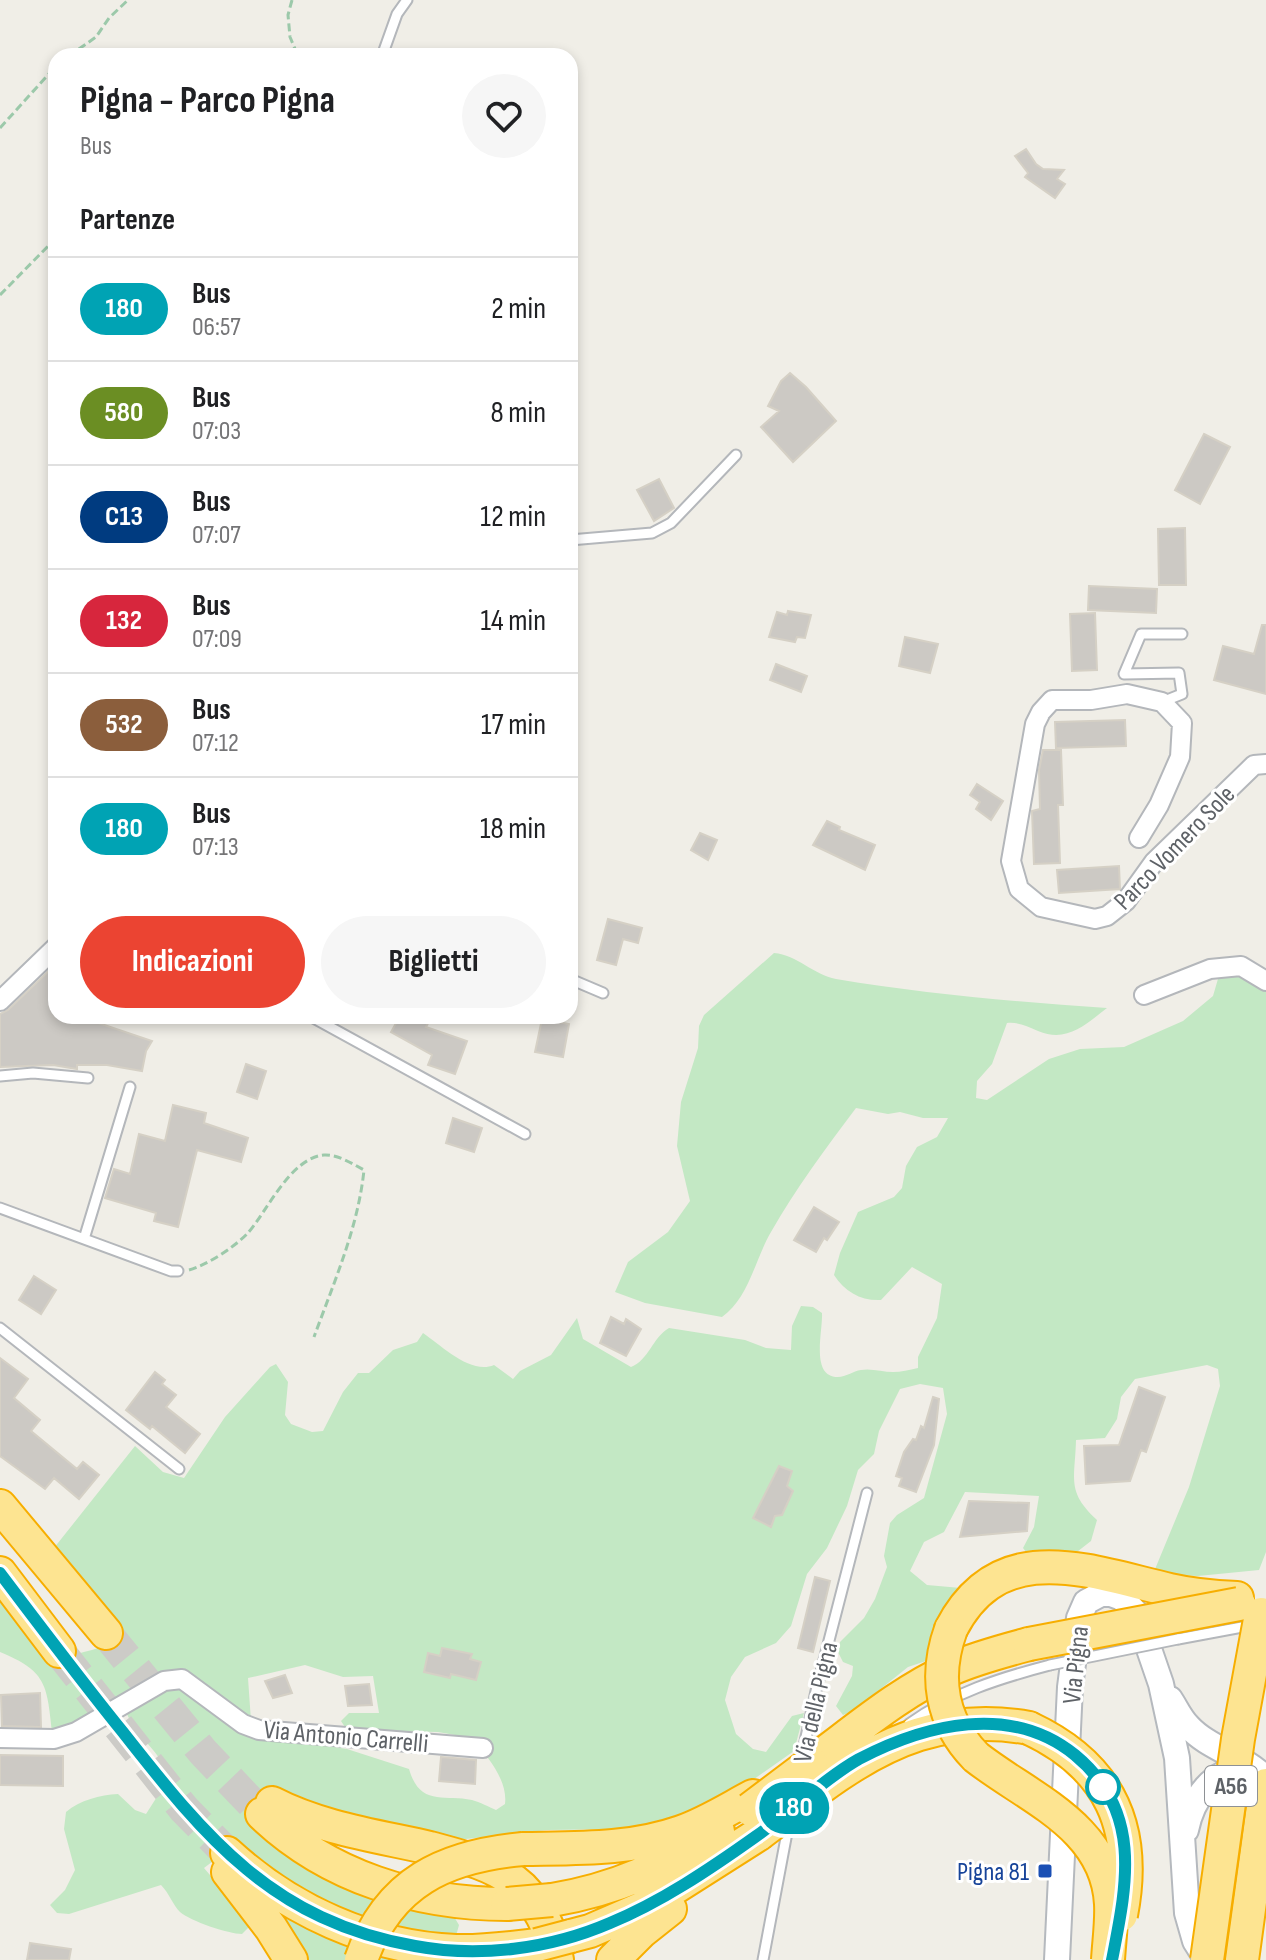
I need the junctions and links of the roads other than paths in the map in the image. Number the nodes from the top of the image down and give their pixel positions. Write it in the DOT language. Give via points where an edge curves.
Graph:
graph roads {
  1 [pos="407,0"];
  2 [pos="385,48"];
  3 [pos="736,455"];
  4 [pos="578,539"];
  5 [pos="1182,634"];
  6 [pos="1162,702"];
  7 [pos="1266,764"];
  8 [pos="1139,838"];
  9 [pos="48,955"];
  10 [pos="1266,981"];
  11 [pos="578,982"];
  12 [pos="603,993"];
  13 [pos="1144,995"];
  14 [pos="0,1001"];
  15 [pos="325,1024"];
  16 [pos="0,1076"];
  17 [pos="88,1078"];
  18 [pos="130,1087"];
  19 [pos="525,1134"];
  20 [pos="0,1208"];
  21 [pos="84,1239"];
  22 [pos="178,1271"];
  23 [pos="0,1328"];
  24 [pos="179,1469"];
  25 [pos="867,1493"];
  26 [pos="0,1506"];
  27 [pos="0,1573"];
  28 [pos="1254,1607"];
  29 [pos="106,1633"];
  30 [pos="59,1651"];
  31 [pos="1040,1654"];
  32 [pos="1161,1684"];
  33 [pos="0,1738"];
  34 [pos="483,1748"];
  35 [pos="830,1765"];
  36 [pos="1264,1779"];
  37 [pos="754,1819"];
  38 [pos="1184,1851"];
  39 [pos="555,1947"];
  40 [pos="291,1960"];
  41 [pos="361,1960"];
  42 [pos="613,1960"];
  43 [pos="763,1960"];
  44 [pos="1057,1960"];
  45 [pos="1110,1960"];
  46 [pos="1207,1960"];
  47 [pos="1242,1960"];
  1 -- 2 [label="lane"];
  3 -- 4 [label="lane" via="671,523 652,533"];
  5 -- 6 [label="lane" via="1141,634 1124,674 1179,673 1182,694"];
  6 -- 7 [label="street, Parco Vomero Sole" via="1127,694 1052,700 1041,712 1011,861 1019,889 1041,907 1095,919 1107,916 1254,765"];
  6 -- 8 [label="street, Parco Vomero Sole" via="1182,723 1180,757"];
  9 -- 14 [label="street"];
  10 -- 13 [label="street" via="1241,966 1210,969"];
  11 -- 12 [label="lane"];
  15 -- 19 [label="lane"];
  16 -- 17 [label="lane"];
  18 -- 21 [label="lane"];
  20 -- 21 [label="lane"];
  21 -- 22 [label="lane"];
  23 -- 24 [label="lane"];
  25 -- 43 [label="lane, Via della Pigna" via="816,1691"];
  26 -- 29 [label="highway"];
  27 -- 30 [label="highway"];
  28 -- 31 [label="highway, bridge"];
  28 -- 31 [label="lane, bridge" via="1178,1639"];
  28 -- 45 [label="highway, bridge" via="1077,1568 1044,1566 986,1586 951,1629 941,1685 957,1734 976,1757 1043,1801 1085,1838 1109,1888"];
  28 -- 46 [label="highway, A56, bridge"];
  31 -- 35 [label="highway" via="999,1652 944,1673 902,1697"];
  32 -- 36 [label="main road, Via Pigna" via="1188,1726"];
  32 -- 38 [label="main road, Via Pigna" via="1177,1758"];
  32 -- 44 [label="main road, Via Pigna" via="1131,1605 1111,1594 1086,1602 1070,1687"];
  33 -- 34 [label="street, Via Antonio Carrelli" via="54,1739 76,1732 164,1681 182,1679 259,1730"];
  35 -- 37 [label="highway, bridge"];
  35 -- 45 [label="highway, bridge" via="955,1726 1029,1728 1052,1739 1084,1763 1104,1790 1125,1840 1127,1872"];
  36 -- 38 [label="main road, Via Pigna" via="1249,1770 1218,1775 1191,1812"];
  36 -- 47 [label="highway, A56"];
  37 -- 39 [label="highway" via="641,1909"];
  37 -- 39 [label="highway, bridge" via="594,1892 552,1900 507,1904 438,1900 370,1880 312,1852 267,1808 445,1852 498,1871 518,1883 547,1921"];
  37 -- 41 [label="highway, bridge" via="645,1842 523,1849 459,1859 420,1879 398,1898 382,1916"];
  37 -- 42 [label="highway" via="720,1871"];
  38 -- 46 [label="main road, Via Pigna" via="1189,1926"];
  39 -- 40 [label="highway" via="456,1951 370,1936 328,1921 222,1857"];
}
